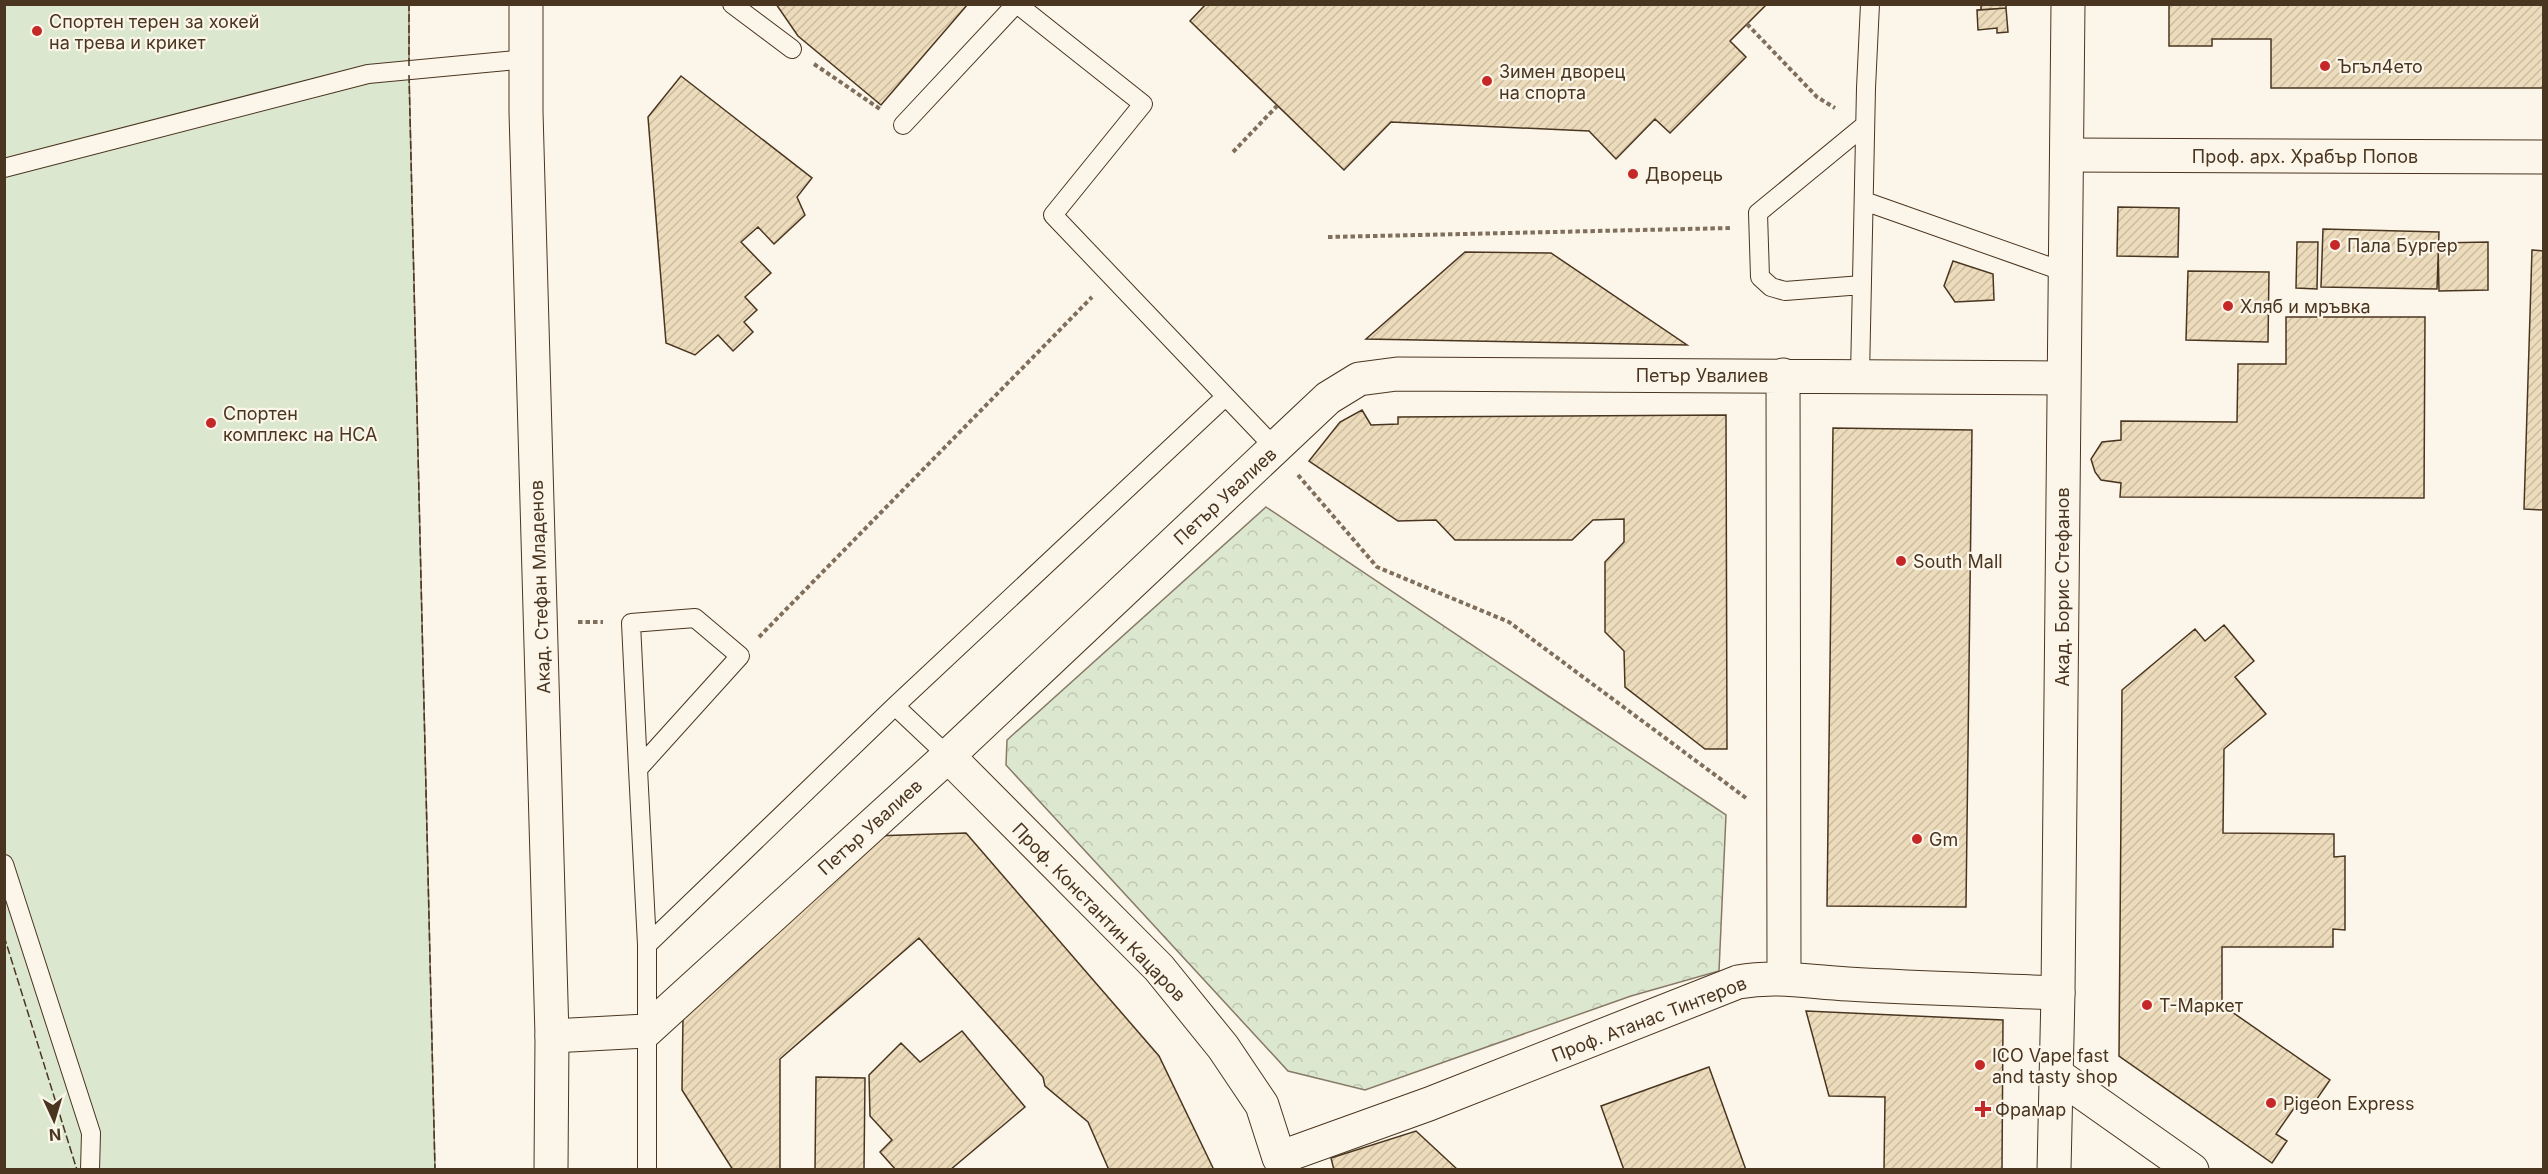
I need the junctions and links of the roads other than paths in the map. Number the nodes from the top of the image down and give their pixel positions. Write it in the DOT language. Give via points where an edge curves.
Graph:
graph roads {
  1 [pos="526,4"];
  2 [pos="732,4"];
  3 [pos="1017,4"];
  4 [pos="1870,4"];
  5 [pos="2068,4"];
  6 [pos="792,49"];
  7 [pos="527,59"];
  8 [pos="903,125"];
  9 [pos="1865,125"];
  10 [pos="2067,155"];
  11 [pos="2544,157"];
  12 [pos="4,168"];
  13 [pos="1864,201"];
  14 [pos="2065,272"];
  15 [pos="1862,285"];
  16 [pos="1783,375"];
  17 [pos="1860,376"];
  18 [pos="2064,378"];
  19 [pos="1224,398"];
  20 [pos="1276,449"];
  21 [pos="895,706"];
  22 [pos="948,756"];
  23 [pos="638,769"];
  24 [pos="4,864"];
  25 [pos="647,945"];
  26 [pos="1784,978"];
  27 [pos="2058,993"];
  28 [pos="646,1031"];
  29 [pos="552,1036"];
  30 [pos="2056,1074"];
  31 [pos="1429,1104"];
  32 [pos="90,1170"];
  33 [pos="551,1170"];
  34 [pos="647,1170"];
  35 [pos="2054,1170"];
  36 [pos="2192,1170"];
  1 -- 7 [label="street, Акад. Стефан Младенов"];
  2 -- 6 [label="lane"];
  3 -- 8 [label="lane"];
  3 -- 19 [label="lane" via="1143,104 1053,215"];
  4 -- 9 [label="lane"];
  5 -- 10 [label="street, Акад. Борис Стефанов"];
  7 -- 12 [label="lane" via="369,74"];
  7 -- 29 [label="street, Акад. Стефан Младенов"];
  9 -- 13 [label="lane"];
  9 -- 15 [label="lane" via="1758,213 1760,277 1771,287 1785,291"];
  10 -- 11 [label="street, Проф. арх. Храбър Попов"];
  10 -- 14 [label="street, Акад. Борис Стефанов"];
  13 -- 14 [label="lane"];
  13 -- 15 [label="lane"];
  14 -- 18 [label="street, Акад. Борис Стефанов"];
  15 -- 17 [label="lane"];
  16 -- 17 [label="street, Петър Увалиев"];
  16 -- 20 [label="street, Петър Увалиев" via="1397,374 1359,379 1328,398"];
  16 -- 26 [label="street"];
  17 -- 18 [label="street, Петър Увалиев"];
  18 -- 27 [label="street, Акад. Борис Стефанов"];
  19 -- 20 [label="lane"];
  19 -- 21 [label="lane"];
  20 -- 22 [label="street, Петър Увалиев"];
  21 -- 22 [label="lane"];
  21 -- 25 [label="lane"];
  22 -- 28 [label="street, Петър Увалиев"];
  22 -- 31 [label="street, Проф. Константин Кацаров" via="1159,968 1223,1047 1262,1105 1278,1158"];
  23 -- 23 [label="lane" via="631,623 695,618 740,656"];
  23 -- 25 [label="lane"];
  24 -- 32 [label="lane" via="91,1133"];
  25 -- 28 [label="lane"];
  26 -- 27 [label="street, Проф. Атанас Тинтеров"];
  26 -- 31 [label="street, Проф. Атанас Тинтеров" via="1738,982"];
  27 -- 30 [label="street, Акад. Борис Стефанов"];
  28 -- 29 [label="street"];
  28 -- 34 [label="lane"];
  29 -- 33 [label="street, Акад. Стефан Младенов"];
  30 -- 35 [label="street, Акад. Борис Стефанов"];
  30 -- 36 [label="street"];
}
